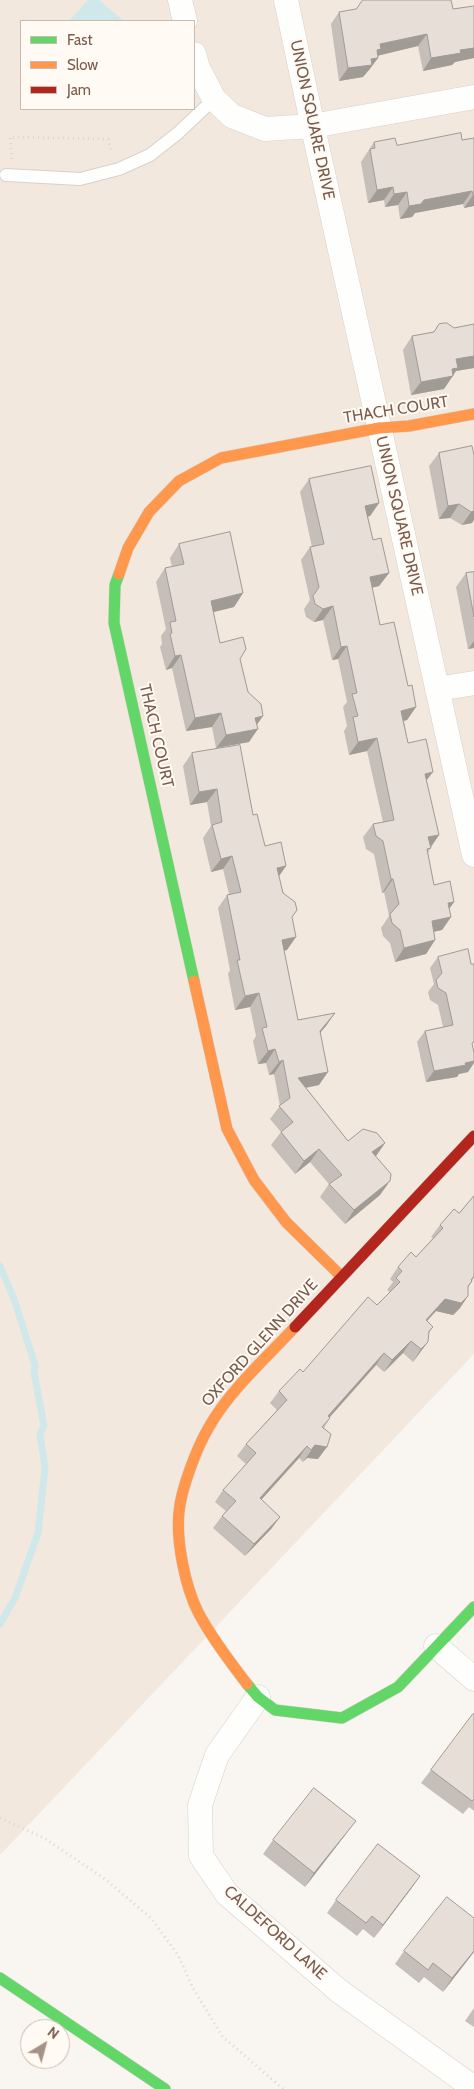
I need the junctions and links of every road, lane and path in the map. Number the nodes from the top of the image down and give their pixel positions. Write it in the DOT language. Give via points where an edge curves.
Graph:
graph roads {
  1 [pos="180,0"];
  2 [pos="286,0"];
  3 [pos="185,20"];
  4 [pos="195,58"];
  5 [pos="474,97"];
  6 [pos="214,99"];
  7 [pos="312,126"];
  8 [pos="118,151"];
  9 [pos="12,160"];
  10 [pos="6,175"];
  11 [pos="474,414"];
  12 [pos="379,428"];
  13 [pos="474,683"];
  14 [pos="437,688"];
  15 [pos="474,855"];
  16 [pos="474,1136"];
  17 [pos="341,1276"];
  18 [pos="474,1607"];
  19 [pos="436,1646"];
  20 [pos="474,1679"];
  21 [pos="258,1697"];
  22 [pos="0,1818"];
  23 [pos="0,1978"];
  24 [pos="474,2088"];
  25 [pos="165,2089"];
  26 [pos="283,2089"];
  1 -- 3 [label="street"];
  2 -- 7 [label="street, UNION SQUARE DRIVE"];
  4 -- 6 [label="street"];
  5 -- 7 [label="street"];
  6 -- 7 [label="street" via="232,116 265,129"];
  6 -- 10 [label="lane" via="150,155 119,169 80,178"];
  7 -- 12 [label="street, UNION SQUARE DRIVE"];
  8 -- 9 [label="path" via="111,153 108,139 10,138"];
  11 -- 12 [label="street, THACH COURT"];
  12 -- 14 [label="street, UNION SQUARE DRIVE"];
  12 -- 17 [label="street, THACH COURT" via="221,458 179,481 149,512 128,548 115,585 114,623 227,1130 254,1180 286,1222"];
  13 -- 14 [label="street"];
  14 -- 15 [label="street, UNION SQUARE DRIVE"];
  16 -- 17 [label="street, OXFORD GLENN DRIVE"];
  17 -- 21 [label="street, OXFORD GLENN DRIVE" via="237,1388 209,1426 190,1466 179,1512 182,1564 198,1611 236,1670"];
  18 -- 19 [label="street, OXFORD GLENN DRIVE"];
  19 -- 20 [label="street"];
  19 -- 21 [label="street, OXFORD GLENN DRIVE" via="398,1687 342,1718 274,1710"];
  21 -- 24 [label="street, CALDEFORD LANE" via="214,1763 200,1805 201,1856 227,1894 339,1991"];
  22 -- 26 [label="path" via="44,1838 105,1879 152,1918 178,1955 193,1988 222,2036"];
  23 -- 25 [label="street"];
}
